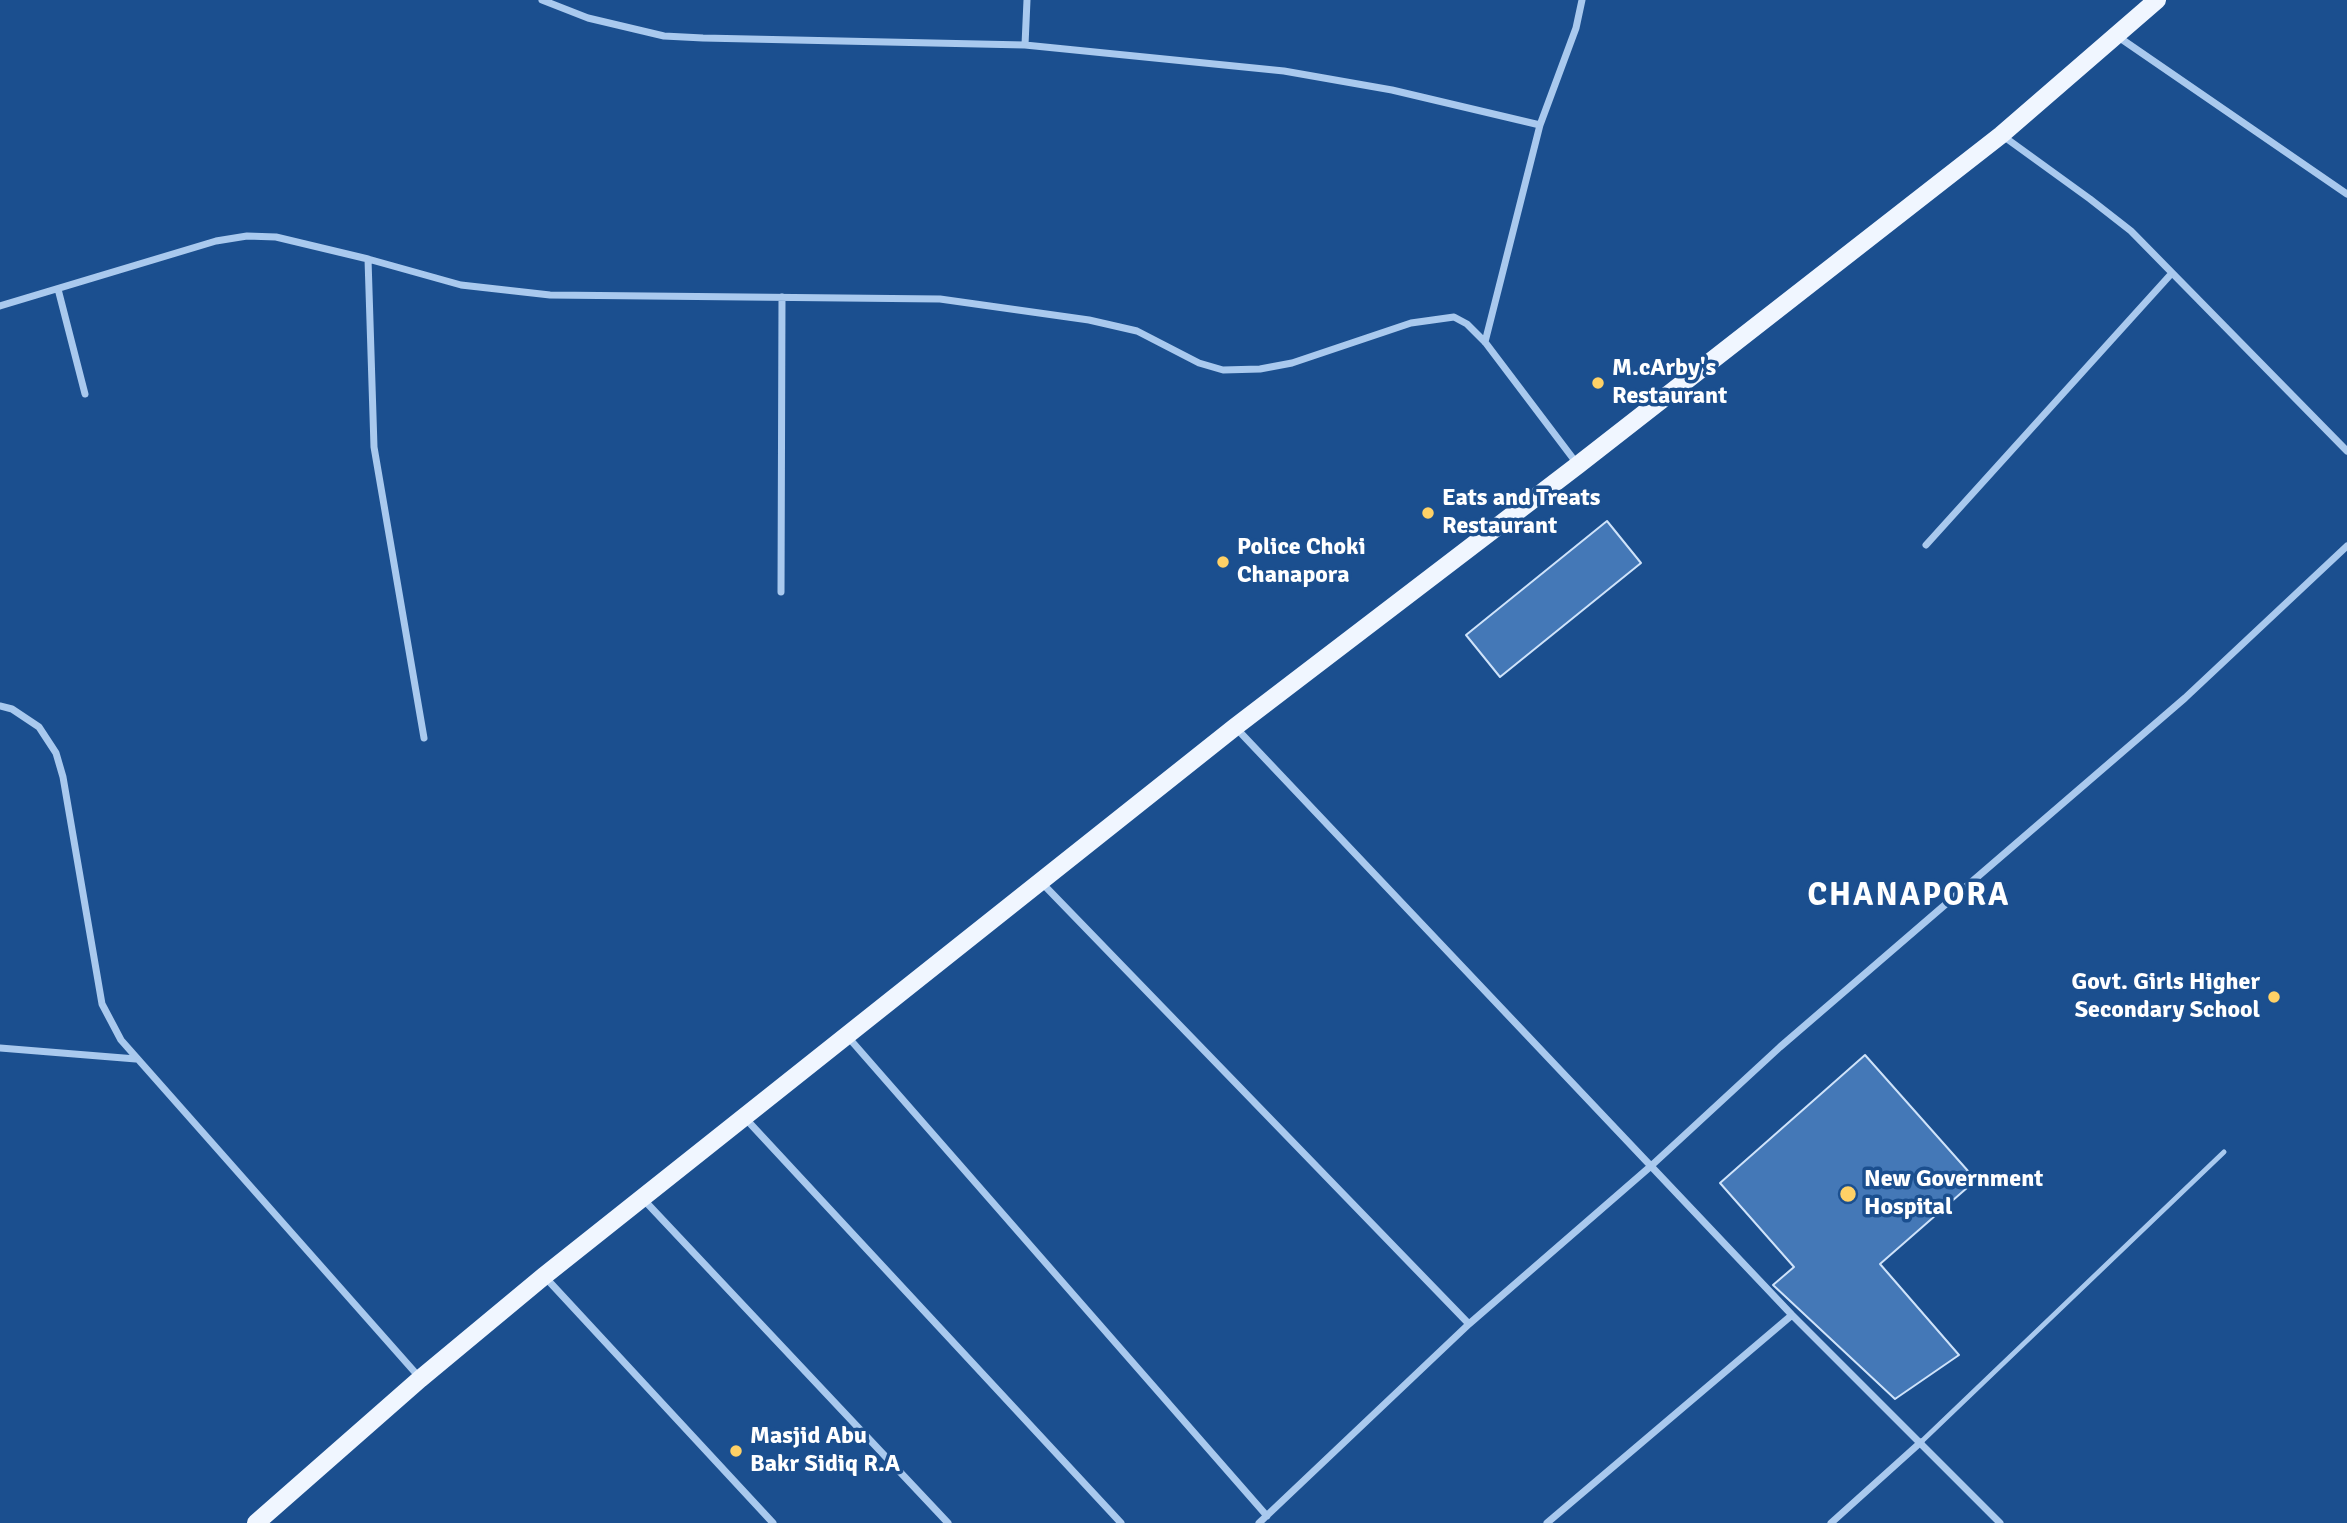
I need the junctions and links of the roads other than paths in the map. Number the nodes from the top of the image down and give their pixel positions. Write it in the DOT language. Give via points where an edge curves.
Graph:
graph roads {
  1 [pos="542,0"];
  2 [pos="1027,0"];
  3 [pos="1582,0"];
  4 [pos="2157,0"];
  5 [pos="2116,36"];
  6 [pos="1025,45"];
  7 [pos="1540,125"];
  8 [pos="2001,135"];
  9 [pos="2347,194"];
  10 [pos="368,259"];
  11 [pos="2172,272"];
  12 [pos="58,289"];
  13 [pos="782,297"];
  14 [pos="0,306"];
  15 [pos="1485,342"];
  16 [pos="85,394"];
  17 [pos="2347,452"];
  18 [pos="1578,466"];
  19 [pos="1926,545"];
  20 [pos="2347,546"];
  21 [pos="781,592"];
  22 [pos="0,706"];
  23 [pos="1235,727"];
  24 [pos="424,738"];
  25 [pos="1040,882"];
  26 [pos="847,1036"];
  27 [pos="0,1048"];
  28 [pos="136,1059"];
  29 [pos="744,1117"];
  30 [pos="2224,1152"];
  31 [pos="1651,1166"];
  32 [pos="642,1198"];
  33 [pos="544,1276"];
  34 [pos="1792,1315"];
  35 [pos="1469,1324"];
  36 [pos="420,1379"];
  37 [pos="1921,1442"];
  38 [pos="1267,1516"];
  39 [pos="256,1523"];
  40 [pos="773,1523"];
  41 [pos="948,1523"];
  42 [pos="1121,1523"];
  43 [pos="1259,1523"];
  44 [pos="1547,1523"];
  45 [pos="1831,1523"];
  46 [pos="2000,1523"];
  1 -- 6 [label="street" via="588,18 664,36"];
  2 -- 6 [label="street"];
  3 -- 7 [label="street"];
  4 -- 5 [label="main road"];
  5 -- 8 [label="main road"];
  5 -- 9 [label="street"];
  6 -- 7 [label="street" via="1284,71 1392,90"];
  7 -- 15 [label="street"];
  8 -- 11 [label="street" via="2121,223"];
  8 -- 18 [label="main road"];
  10 -- 12 [label="street" via="276,237 247,236 216,241"];
  10 -- 13 [label="street" via="461,285 550,295"];
  10 -- 24 [label="street" via="374,447"];
  11 -- 17 [label="street"];
  11 -- 19 [label="street"];
  12 -- 14 [label="street"];
  12 -- 16 [label="street"];
  13 -- 15 [label="street" via="940,299 1089,320 1137,331 1199,363 1223,370 1292,363 1434,319 1454,317"];
  13 -- 21 [label="street"];
  15 -- 18 [label="street"];
  18 -- 23 [label="main road"];
  20 -- 31 [label="street" via="2185,698 1780,1047"];
  22 -- 28 [label="street" via="39,727 56,753 102,1004"];
  23 -- 25 [label="main road"];
  23 -- 31 [label="street"];
  25 -- 26 [label="main road"];
  25 -- 35 [label="street"];
  26 -- 29 [label="main road"];
  26 -- 38 [label="street"];
  27 -- 28 [label="street"];
  28 -- 36 [label="street"];
  29 -- 32 [label="main road"];
  29 -- 42 [label="street"];
  30 -- 37 [label="lane"];
  31 -- 34 [label="street"];
  31 -- 35 [label="street"];
  32 -- 33 [label="main road"];
  32 -- 41 [label="street"];
  33 -- 36 [label="main road"];
  33 -- 40 [label="street"];
  34 -- 37 [label="street"];
  34 -- 44 [label="street"];
  35 -- 38 [label="street"];
  36 -- 39 [label="main road"];
  37 -- 45 [label="street"];
  37 -- 46 [label="street"];
  38 -- 43 [label="street"];
}
